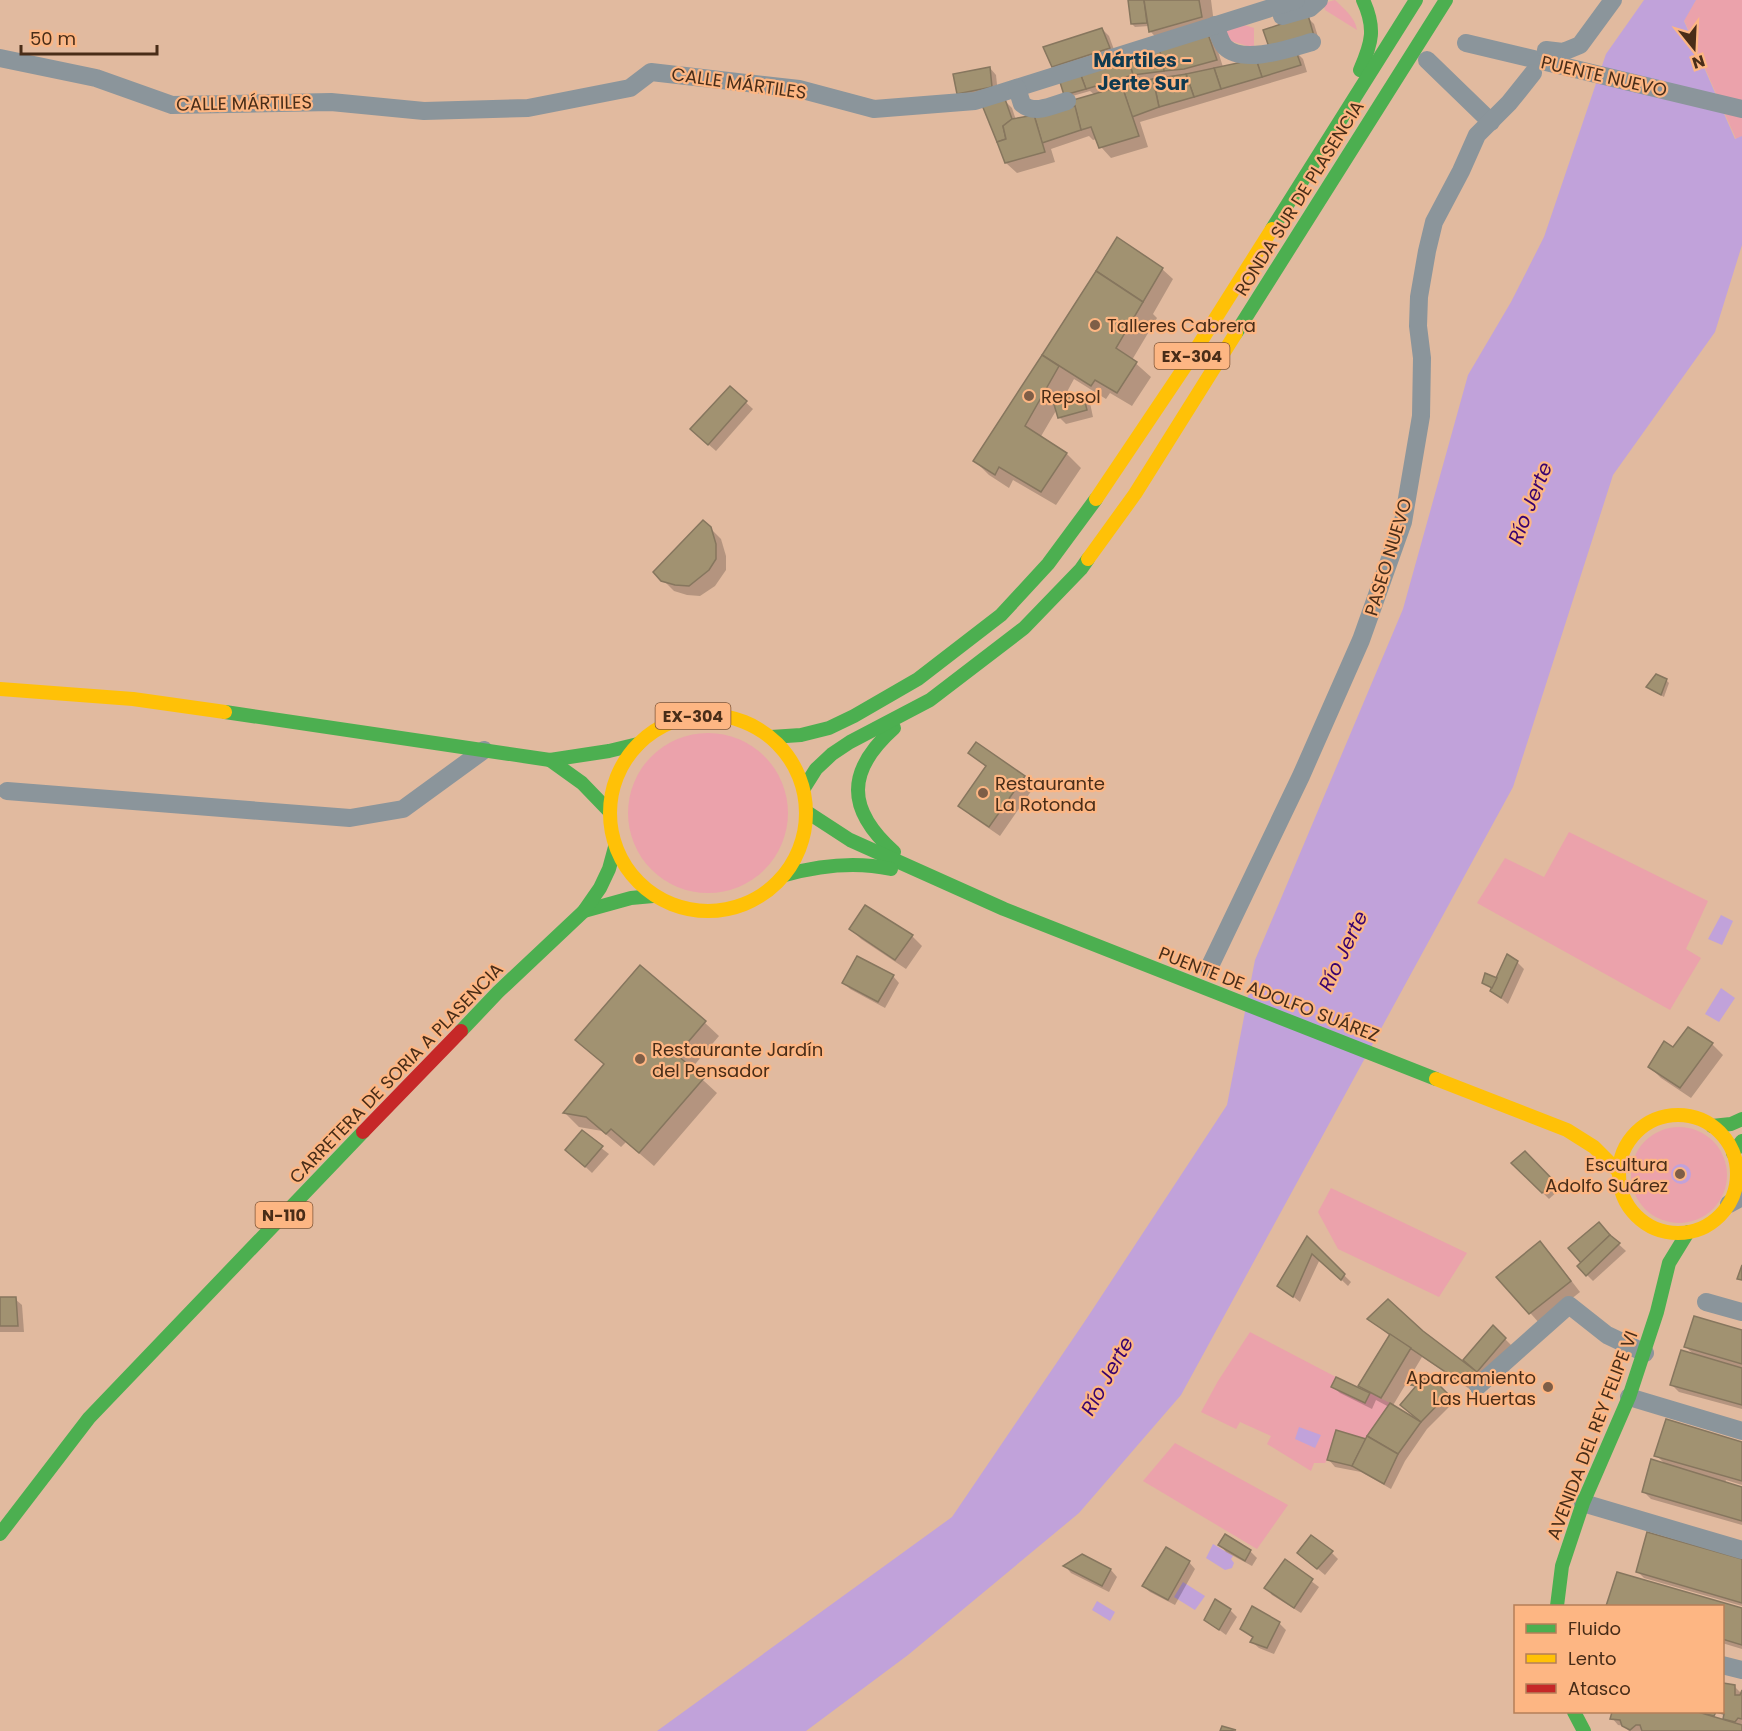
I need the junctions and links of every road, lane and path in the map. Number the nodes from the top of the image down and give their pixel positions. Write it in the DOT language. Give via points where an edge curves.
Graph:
graph roads {
  1 [pos="1296,0"];
  2 [pos="1319,0"];
  3 [pos="1363,0"];
  4 [pos="1416,0"];
  5 [pos="1446,0"];
  6 [pos="1613,0"];
  7 [pos="1238,18"];
  8 [pos="1215,25"];
  9 [pos="1312,42"];
  10 [pos="1466,43"];
  11 [pos="1546,50"];
  12 [pos="0,58"];
  13 [pos="1427,60"];
  14 [pos="1533,73"];
  15 [pos="1017,87"];
  16 [pos="1067,101"];
  17 [pos="1742,109"];
  18 [pos="1491,122"];
  19 [pos="1329,140"];
  20 [pos="0,689"];
  21 [pos="930,700"];
  22 [pos="771,737"];
  23 [pos="638,744"];
  24 [pos="484,750"];
  25 [pos="550,760"];
  26 [pos="804,788"];
  27 [pos="8,791"];
  28 [pos="609,811"];
  29 [pos="807,812"];
  30 [pos="615,847"];
  31 [pos="918,870"];
  32 [pos="785,875"];
  33 [pos="959,889"];
  34 [pos="653,896"];
  35 [pos="584,911"];
  36 [pos="1209,968"];
  37 [pos="1742,1119"];
  38 [pos="1712,1125"];
  39 [pos="1564,1128"];
  40 [pos="1636,1133"];
  41 [pos="1605,1136"];
  42 [pos="1619,1136"];
  43 [pos="1742,1141"];
  44 [pos="1737,1161"];
  45 [pos="1618,1171"];
  46 [pos="1735,1200"];
  47 [pos="1653,1228"];
  48 [pos="1688,1232"];
  49 [pos="1665,1276"];
  50 [pos="1706,1302"];
  51 [pos="1742,1312"];
  52 [pos="1644,1353"];
  53 [pos="1478,1386"];
  54 [pos="1629,1397"];
  55 [pos="1742,1431"];
  56 [pos="1583,1503"];
  57 [pos="0,1534"];
  58 [pos="1742,1550"];
  59 [pos="1557,1605"];
  60 [pos="1724,1666"];
  61 [pos="1742,1671"];
  62 [pos="1565,1713"];
  63 [pos="1575,1713"];
  64 [pos="1568,1731"];
  65 [pos="1584,1731"];
  1 -- 7 [label="street, CALLE MÁRTILES"];
  2 -- 7 [label="street" via="1310,8 1258,24"];
  3 -- 19 [label="main road" via="1371,16 1372,42"];
  4 -- 19 [label="main road, RONDA SUR DE PLASENCIA / EX-304"];
  5 -- 21 [label="main road, RONDA SUR DE PLASENCIA / EX-304" via="1135,494 1081,569 1023,628"];
  6 -- 11 [label="street" via="1580,45 1563,52"];
  7 -- 8 [label="street, CALLE MÁRTILES"];
  8 -- 9 [label="street" via="1222,43 1236,52 1270,54"];
  8 -- 15 [label="street, CALLE MÁRTILES"];
  10 -- 17 [label="street, PUENTE NUEVO"];
  12 -- 15 [label="street, CALLE MÁRTILES" via="96,78 172,105 331,102 424,111 528,108 630,88 651,72 799,89 874,109 975,101"];
  13 -- 18 [label="street"];
  14 -- 18 [label="street, PASEO NUEVO"];
  15 -- 16 [label="street" via="1022,104 1030,109"];
  18 -- 36 [label="street, PASEO NUEVO" via="1478,135 1434,222 1426,251 1418,326 1421,416 1403,522 1361,640"];
  19 -- 22 [label="main road, RONDA SUR DE PLASENCIA / EX-304" via="1104,489 1048,564 1001,615 918,679 854,716 829,728"];
  20 -- 24 [label="main road" via="133,699"];
  21 -- 26 [label="main road, RONDA SUR DE PLASENCIA / EX-304" via="832,754"];
  21 -- 31 [label="main road" via="880,738 865,759 859,781 859,805 865,823 889,849"];
  22 -- 23 [label="main road, EX-304" via="734,718 693,716 673,721"];
  22 -- 26 [label="main road, EX-304" via="791,760"];
  23 -- 25 [label="main road"];
  23 -- 28 [label="main road, EX-304" via="617,775"];
  24 -- 25 [label="main road"];
  24 -- 27 [label="street" via="403,809 350,818"];
  25 -- 28 [label="main road" via="592,790"];
  26 -- 29 [label="main road, EX-304"];
  28 -- 30 [label="main road, EX-304"];
  29 -- 31 [label="main road" via="850,840"];
  29 -- 32 [label="main road, EX-304" via="802,845"];
  30 -- 34 [label="main road, EX-304" via="630,874"];
  30 -- 35 [label="main road, N-110" via="600,888"];
  31 -- 33 [label="main road"];
  32 -- 33 [label="main road" via="815,866 880,866"];
  32 -- 34 [label="main road, EX-304" via="764,895 737,908 709,912 680,908"];
  33 -- 39 [label="main road, PUENTE DE ADOLFO SUÁREZ"];
  34 -- 35 [label="main road, N-110"];
  35 -- 57 [label="main road, CARRETERA DE SORIA A PLASENCIA / N-110" via="498,992 89,1418"];
  37 -- 38 [label="main road"];
  38 -- 40 [label="main road" via="1681,1115 1649,1122"];
  38 -- 44 [label="main road"];
  39 -- 41 [label="main road"];
  39 -- 45 [label="main road" via="1594,1147"];
  40 -- 42 [label="main road"];
  40 -- 45 [label="main road" via="1627,1144"];
  43 -- 44 [label="main road"];
  44 -- 46 [label="main road"];
  45 -- 47 [label="main road" via="1627,1205"];
  46 -- 48 [label="main road" via="1704,1227"];
  47 -- 48 [label="main road" via="1670,1233"];
  47 -- 49 [label="main road" via="1662,1249"];
  48 -- 49 [label="main road"];
  49 -- 52 [label="main road, AVENIDA DEL REY FELIPE VI"];
  50 -- 51 [label="street"];
  52 -- 53 [label="street" via="1607,1335 1569,1305"];
  52 -- 54 [label="main road, AVENIDA DEL REY FELIPE VI"];
  54 -- 55 [label="street"];
  54 -- 56 [label="main road, AVENIDA DEL REY FELIPE VI"];
  56 -- 58 [label="street"];
  56 -- 59 [label="main road, AVENIDA DEL REY FELIPE VI" via="1562,1566"];
  60 -- 61 [label="street"];
  62 -- 64 [label="main road"];
  63 -- 65 [label="main road"];
}
